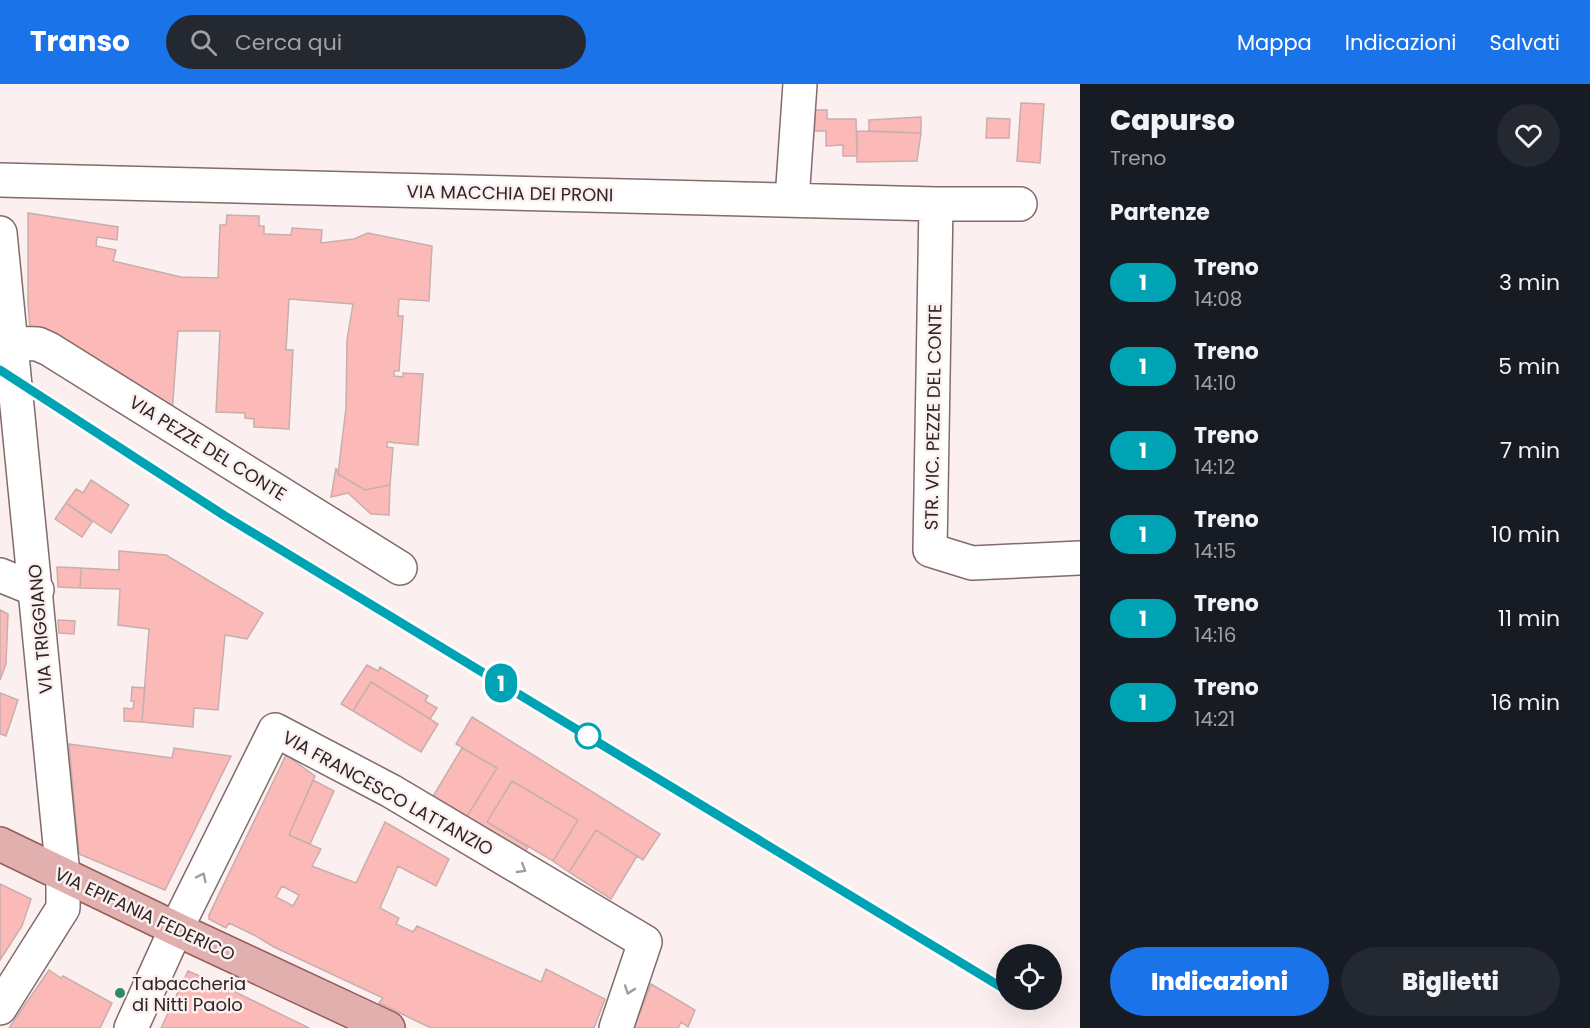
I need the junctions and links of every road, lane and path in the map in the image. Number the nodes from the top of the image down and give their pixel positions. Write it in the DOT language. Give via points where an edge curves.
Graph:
graph roads {
  1 [pos="801,84"];
  2 [pos="0,180"];
  3 [pos="792,200"];
  4 [pos="936,204"];
  5 [pos="1020,204"];
  6 [pos="0,233"];
  7 [pos="12,343"];
  8 [pos="1080,558"];
  9 [pos="400,568"];
  10 [pos="0,575"];
  11 [pos="37,590"];
  12 [pos="0,844"];
  13 [pos="63,875"];
  14 [pos="176,929"];
  15 [pos="0,1008"];
  16 [pos="131,1028"];
  17 [pos="388,1028"];
  18 [pos="616,1028"];
  1 -- 3 [label="street"];
  2 -- 3 [label="street, VIA MACCHIA DEI PRONI"];
  3 -- 4 [label="street, VIA MACCHIA DEI PRONI"];
  4 -- 5 [label="street, VIA MACCHIA DEI PRONI"];
  4 -- 8 [label="street, STR. VIC. PEZZE DEL CONTE" via="930,550 972,563"];
  6 -- 7 [label="street, VIA TRIGGIANO"];
  7 -- 9 [label="street, VIA PEZZE DEL CONTE" via="38,344 49,349"];
  7 -- 11 [label="street, VIA TRIGGIANO"];
  10 -- 11 [label="street"];
  11 -- 13 [label="street, VIA TRIGGIANO"];
  12 -- 13 [label="main road, VIA EPIFANIA FEDERICO"];
  13 -- 14 [label="main road, VIA EPIFANIA FEDERICO"];
  13 -- 15 [label="street, VIA TRIGGIANO" via="63,908"];
  14 -- 16 [label="street, VIA FRANCESCO LATTANZIO"];
  14 -- 17 [label="main road, VIA EPIFANIA FEDERICO"];
  14 -- 18 [label="street, VIA FRANCESCO LATTANZIO, one-way" via="275,730 392,791 645,942"];
}
